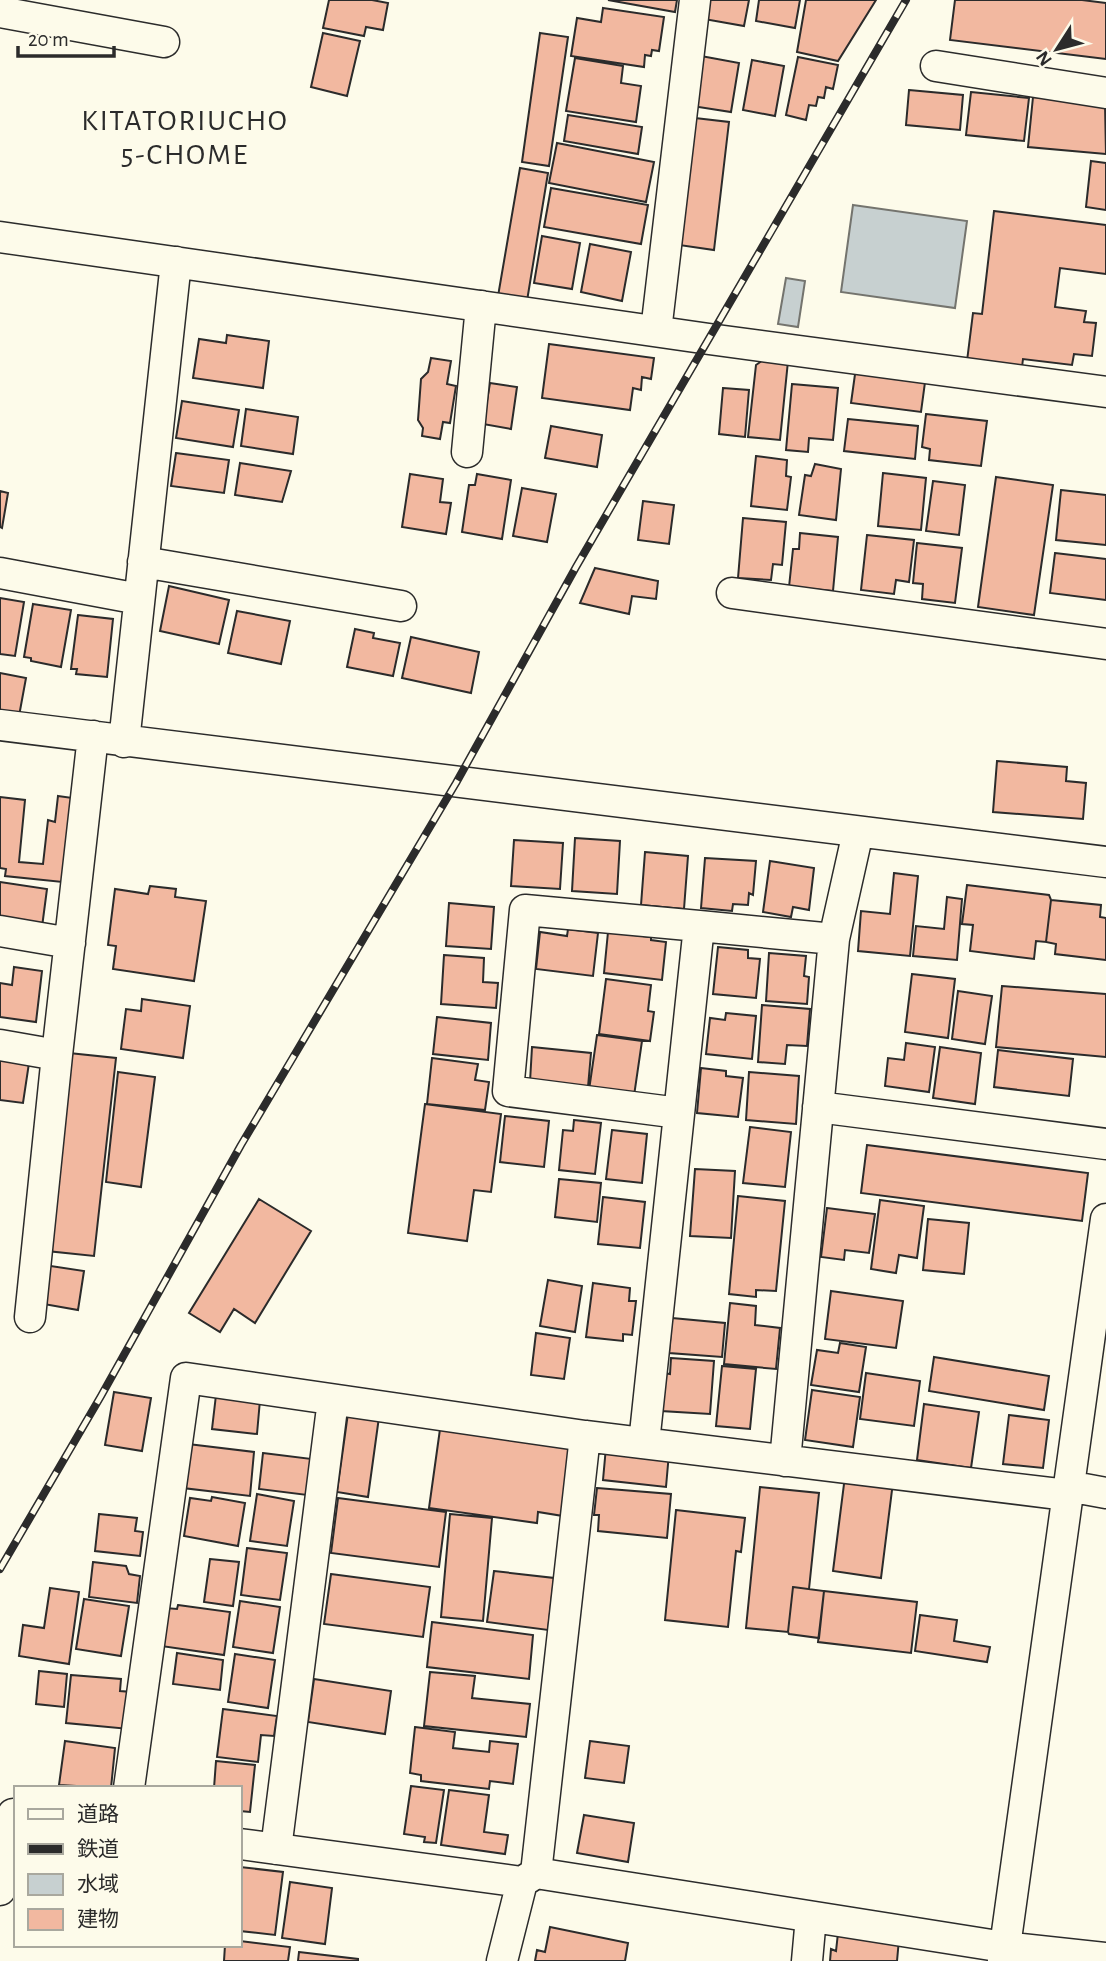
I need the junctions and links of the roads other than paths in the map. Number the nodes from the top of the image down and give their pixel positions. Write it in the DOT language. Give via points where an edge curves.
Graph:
graph roads {
  1 [pos="695,0"];
  2 [pos="0,12"];
  3 [pos="164,42"];
  4 [pos="936,66"];
  5 [pos="1106,93"];
  6 [pos="0,237"];
  7 [pos="176,262"];
  8 [pos="481,306"];
  9 [pos="656,331"];
  10 [pos="1106,392"];
  11 [pos="467,452"];
  12 [pos="143,562"];
  13 [pos="0,573"];
  14 [pos="732,593"];
  15 [pos="139,600"];
  16 [pos="401,606"];
  17 [pos="1106,643"];
  18 [pos="0,725"];
  19 [pos="93,736"];
  20 [pos="124,741"];
  21 [pos="858,832"];
  22 [pos="1106,862"];
  23 [pos="699,926"];
  24 [pos="0,931"];
  25 [pos="834,939"];
  26 [pos="70,943"];
  27 [pos="0,1045"];
  28 [pos="57,1055"];
  29 [pos="818,1107"];
  30 [pos="679,1113"];
  31 [pos="1106,1144"];
  32 [pos="1106,1219"];
  33 [pos="1100,1300"];
  34 [pos="30,1317"];
  35 [pos="333,1399"];
  36 [pos="584,1436"];
  37 [pos="644,1443"];
  38 [pos="785,1461"];
  39 [pos="1067,1490"];
  40 [pos="1106,1493"];
  41 [pos="129,1786"];
  42 [pos="10,1813"];
  43 [pos="242,1844"];
  44 [pos="276,1849"];
  45 [pos="529,1877"];
  46 [pos="0,1890"];
  47 [pos="811,1917"];
  48 [pos="1003,1954"];
  49 [pos="1106,1958"];
  50 [pos="502,1961"];
  51 [pos="807,1961"];
  1 -- 9 [label="street"];
  2 -- 3 [label="street"];
  4 -- 5 [label="street"];
  6 -- 7 [label="street"];
  7 -- 8 [label="street"];
  7 -- 12 [label="street"];
  8 -- 9 [label="street"];
  8 -- 11 [label="street"];
  9 -- 10 [label="street"];
  12 -- 15 [label="street"];
  12 -- 16 [label="street"];
  13 -- 15 [label="street"];
  14 -- 17 [label="street"];
  15 -- 20 [label="street"];
  18 -- 19 [label="street"];
  19 -- 20 [label="street"];
  19 -- 26 [label="street"];
  20 -- 21 [label="street"];
  21 -- 22 [label="street"];
  21 -- 25 [label="street"];
  23 -- 25 [label="street"];
  23 -- 30 [label="street"];
  23 -- 30 [label="street" via="525,910 508,1091"];
  24 -- 26 [label="street"];
  25 -- 29 [label="street"];
  26 -- 28 [label="street"];
  27 -- 28 [label="street"];
  28 -- 34 [label="street"];
  29 -- 31 [label="street"];
  29 -- 38 [label="street"];
  30 -- 37 [label="street"];
  32 -- 33 [label="street"];
  33 -- 39 [label="street"];
  35 -- 36 [label="street"];
  35 -- 41 [label="street" via="186,1378"];
  35 -- 44 [label="street"];
  36 -- 37 [label="street"];
  36 -- 45 [label="street"];
  37 -- 38 [label="street"];
  38 -- 39 [label="street"];
  39 -- 40 [label="street"];
  39 -- 48 [label="street"];
  42 -- 46 [label="street"];
  43 -- 44 [label="street"];
  44 -- 45 [label="street"];
  45 -- 47 [label="street"];
  45 -- 50 [label="street"];
  47 -- 48 [label="street"];
  47 -- 51 [label="street"];
  48 -- 49 [label="street"];
}
